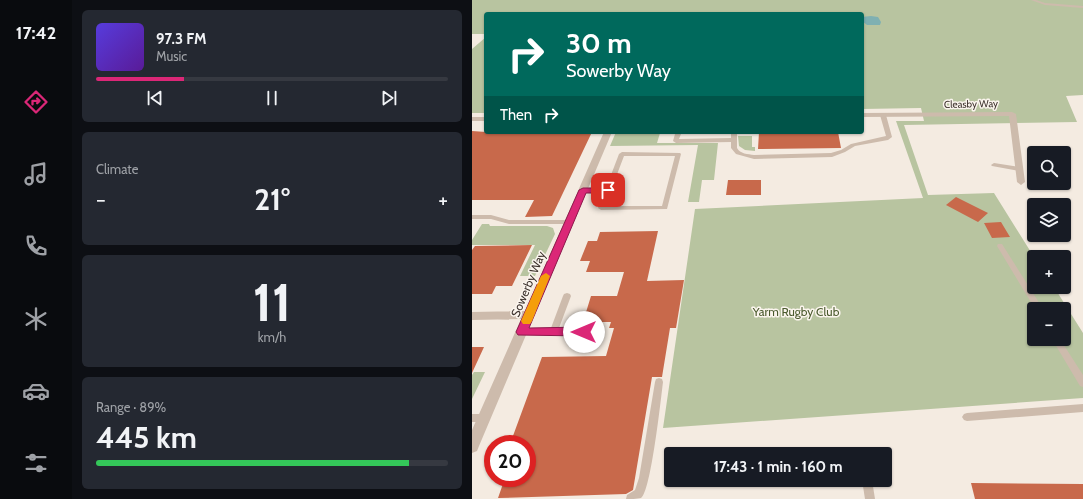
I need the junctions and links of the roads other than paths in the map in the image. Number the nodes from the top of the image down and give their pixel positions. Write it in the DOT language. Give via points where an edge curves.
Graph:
graph roads {
  1 [pos="1032,0"];
  2 [pos="1083,7"];
  3 [pos="1011,104"];
  4 [pos="1012,114"];
  5 [pos="864,115"];
  6 [pos="884,115"];
  7 [pos="484,118"];
  8 [pos="472,119"];
  9 [pos="607,134"];
  10 [pos="678,134"];
  11 [pos="734,134"];
  12 [pos="733,140"];
  13 [pos="994,165"];
  14 [pos="1019,169"];
  15 [pos="1021,182"];
  16 [pos="583,190"];
  17 [pos="608,190"];
  18 [pos="472,217"];
  19 [pos="569,222"];
  20 [pos="1000,246"];
  21 [pos="567,296"];
  22 [pos="1035,302"];
  23 [pos="472,316"];
  24 [pos="529,316"];
  25 [pos="522,332"];
  26 [pos="554,332"];
  27 [pos="584,332"];
  28 [pos="1060,346"];
  29 [pos="659,382"];
  30 [pos="1083,383"];
  31 [pos="1083,408"];
  32 [pos="967,417"];
  33 [pos="472,418"];
  34 [pos="484,418"];
  35 [pos="472,446"];
  36 [pos="868,487"];
  37 [pos="631,499"];
  38 [pos="870,499"];
  1 -- 2 [label="lane" via="1045,4"];
  3 -- 4 [label="street"];
  4 -- 6 [label="street, Cleasby Way"];
  4 -- 14 [label="street, Cleasby Way"];
  5 -- 6 [label="street, Cleasby Way"];
  6 -- 12 [label="lane" via="889,137 852,145 832,155 754,157 735,152 732,148"];
  7 -- 8 [label="street"];
  9 -- 16 [label="street, Sowerby Way"];
  10 -- 12 [label="lane" via="676,140"];
  11 -- 12 [label="lane"];
  13 -- 14 [label="lane"];
  14 -- 15 [label="street, Cleasby Way"];
  16 -- 17 [label="lane"];
  16 -- 19 [label="street, Sowerby Way"];
  17 -- 17 [label="lane" via="622,154 678,154 665,208 601,208"];
  18 -- 19 [label="lane" via="491,217 509,222"];
  19 -- 24 [label="street, Sowerby Way"];
  20 -- 22 [label="lane"];
  21 -- 26 [label="lane"];
  23 -- 24 [label="street"];
  24 -- 25 [label="street, Sowerby Way"];
  25 -- 26 [label="lane"];
  25 -- 34 [label="street, Sowerby Way"];
  26 -- 27 [label="lane"];
  28 -- 30 [label="lane"];
  29 -- 37 [label="lane" via="644,478 639,493"];
  31 -- 32 [label="lane"];
  33 -- 34 [label="lane"];
  34 -- 35 [label="street, Sowerby Way"];
  36 -- 38 [label="lane"];
}
